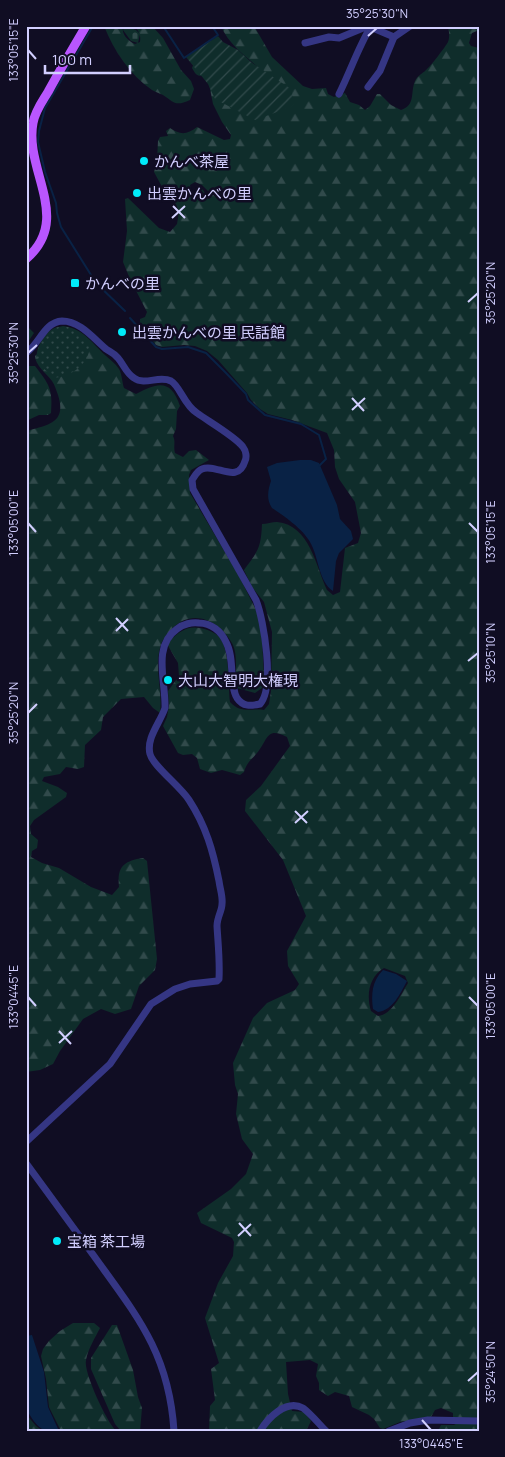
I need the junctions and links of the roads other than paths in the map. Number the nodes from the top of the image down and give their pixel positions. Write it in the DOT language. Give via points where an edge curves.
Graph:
graph roads {
  1 [pos="86,26"];
  2 [pos="369,26"];
  3 [pos="410,26"];
  4 [pos="394,37"];
  5 [pos="305,43"];
  6 [pos="368,87"];
  7 [pos="339,94"];
  8 [pos="26,259"];
  9 [pos="26,354"];
  10 [pos="26,1142"];
  11 [pos="26,1163"];
  12 [pos="479,1421"];
  13 [pos="174,1431"];
  14 [pos="260,1431"];
  15 [pos="326,1431"];
  16 [pos="389,1431"];
  1 -- 8 [label="main road" via="33,120 32,141 46,202 47,225 41,242"];
  2 -- 4 [label="street"];
  2 -- 5 [label="street" via="339,38"];
  2 -- 7 [label="street"];
  3 -- 4 [label="street"];
  4 -- 6 [label="street" via="380,71"];
  9 -- 10 [label="street" via="54,323 75,324 118,358 134,378 140,381 160,379 177,385 184,402 194,412 242,446 246,460 238,470 228,473 213,468 202,469 192,480 193,488 261,613 268,686 260,704 247,706 237,698 228,644 221,633 210,626 199,622 185,624 166,640 162,652 164,708 149,743 150,757 189,800 213,850 223,906 218,916 219,979 175,989 151,1004 110,1064"];
  11 -- 13 [label="street" via="147,1332 165,1375 173,1407"];
  12 -- 16 [label="street" via="428,1420"];
  14 -- 15 [label="street" via="267,1419 293,1406 302,1408"];
}
